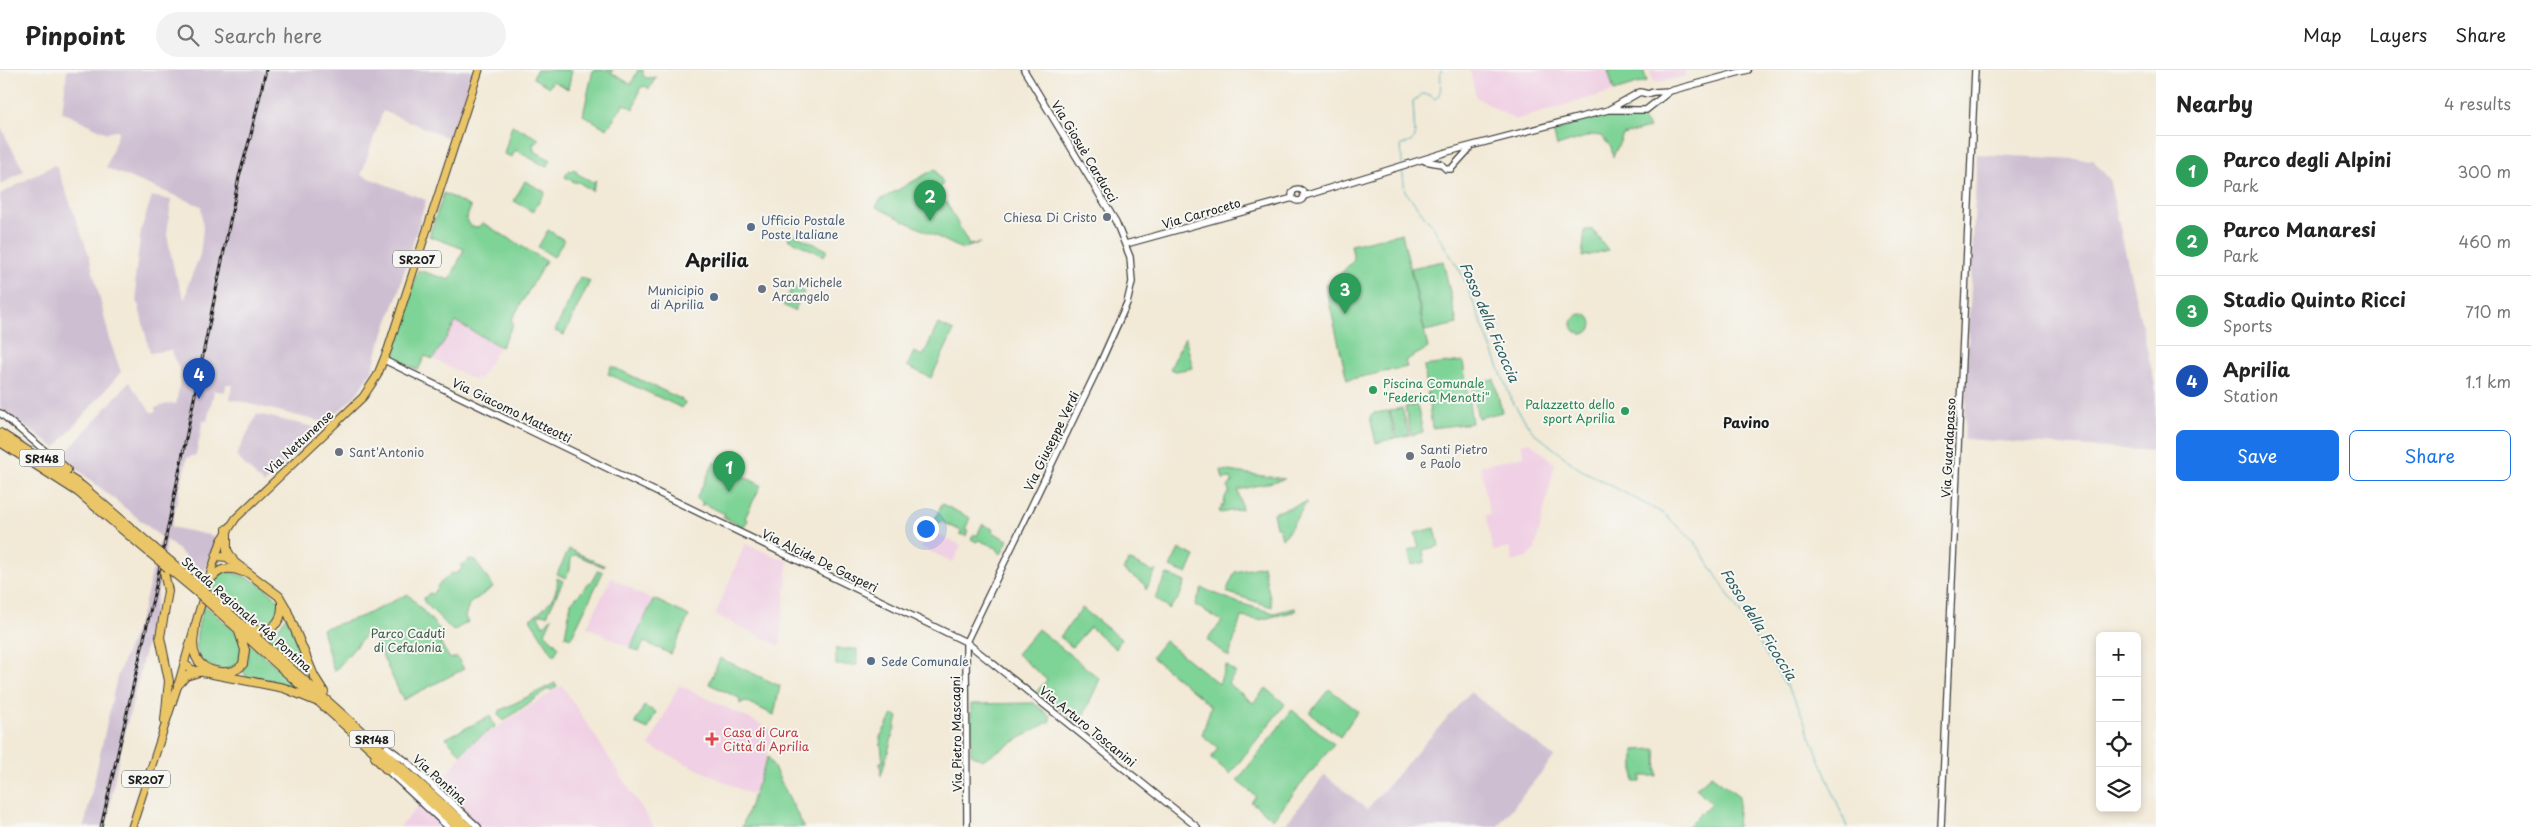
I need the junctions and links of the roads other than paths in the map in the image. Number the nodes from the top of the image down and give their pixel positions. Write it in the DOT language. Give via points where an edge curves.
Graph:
graph roads {
  1 [pos="479,70"];
  2 [pos="1024,70"];
  3 [pos="1748,70"];
  4 [pos="1975,70"];
  5 [pos="1670,91"];
  6 [pos="1648,94"];
  7 [pos="1634,98"];
  8 [pos="1651,104"];
  9 [pos="1608,110"];
  10 [pos="1640,110"];
  11 [pos="1472,147"];
  12 [pos="1447,152"];
  13 [pos="1458,161"];
  14 [pos="1421,162"];
  15 [pos="1441,164"];
  16 [pos="1303,193"];
  17 [pos="1293,196"];
  18 [pos="1126,244"];
  19 [pos="384,360"];
  20 [pos="0,413"];
  21 [pos="0,433"];
  22 [pos="0,442"];
  23 [pos="56,460"];
  24 [pos="82,486"];
  25 [pos="666,495"];
  26 [pos="228,529"];
  27 [pos="152,550"];
  28 [pos="216,556"];
  29 [pos="236,564"];
  30 [pos="168,568"];
  31 [pos="257,579"];
  32 [pos="202,589"];
  33 [pos="209,599"];
  34 [pos="282,601"];
  35 [pos="233,616"];
  36 [pos="193,628"];
  37 [pos="237,628"];
  38 [pos="966,642"];
  39 [pos="184,664"];
  40 [pos="239,668"];
  41 [pos="200,672"];
  42 [pos="244,680"];
  43 [pos="178,685"];
  44 [pos="330,706"];
  45 [pos="165,720"];
  46 [pos="367,740"];
  47 [pos="387,747"];
  48 [pos="387,770"];
  49 [pos="132,827"];
  50 [pos="448,827"];
  51 [pos="458,827"];
  52 [pos="468,827"];
  53 [pos="478,827"];
  54 [pos="967,827"];
  55 [pos="1197,827"];
  56 [pos="1941,827"];
  1 -- 19 [label="main road, Via Nettunense / SR207"];
  2 -- 18 [label="street, Via Giosuè Carducci" via="1086,170"];
  3 -- 5 [label="street"];
  4 -- 56 [label="street, Via Guardapasso"];
  5 -- 6 [label="street"];
  5 -- 8 [label="street"];
  6 -- 7 [label="street" via="1640,92"];
  6 -- 8 [label="street"];
  7 -- 9 [label="street"];
  7 -- 10 [label="street" via="1633,104"];
  8 -- 10 [label="street" via="1646,110"];
  9 -- 10 [label="street"];
  9 -- 11 [label="street"];
  11 -- 12 [label="street"];
  11 -- 13 [label="street"];
  12 -- 13 [label="street" via="1456,154"];
  12 -- 14 [label="street"];
  12 -- 15 [label="street" via="1441,157"];
  13 -- 15 [label="street" via="1457,166 1451,169"];
  14 -- 15 [label="street"];
  14 -- 16 [label="street"];
  16 -- 17 [label="street" via="1296,189"];
  16 -- 17 [label="street" via="1299,201"];
  17 -- 18 [label="street, Via Carroceto"];
  18 -- 38 [label="street, Via Giuseppe Verdi" via="1132,270 1128,303"];
  19 -- 25 [label="street, Via Giacomo Matteotti"];
  19 -- 26 [label="main road, Via Nettunense / SR207" via="364,396 258,496"];
  20 -- 23 [label="street"];
  21 -- 24 [label="highway, Strada Regionale 148 Pontina / SR148"];
  22 -- 27 [label="highway, Strada Regionale 148 Pontina / SR148" via="78,492"];
  23 -- 24 [label="highway"];
  24 -- 27 [label="highway, Strada Regionale 148 Pontina / SR148"];
  25 -- 38 [label="street, Via Alcide De Gasperi"];
  26 -- 28 [label="main road, Via Nettunense / SR207"];
  26 -- 29 [label="highway" via="227,550"];
  27 -- 30 [label="highway, bridge"];
  27 -- 30 [label="highway, Strada Regionale 148 Pontina / SR148, bridge"];
  28 -- 29 [label="highway" via="225,556"];
  28 -- 31 [label="highway" via="223,563"];
  28 -- 32 [label="main road, Via Nettunense / SR207"];
  29 -- 31 [label="highway"];
  30 -- 32 [label="highway, Strada Regionale 148 Pontina / SR148"];
  30 -- 45 [label="highway" via="168,590 160,637 169,681"];
  31 -- 32 [label="highway" via="234,568 226,568 216,572"];
  31 -- 34 [label="highway"];
  32 -- 33 [label="highway, Strada Regionale 148 Pontina / SR148, bridge"];
  32 -- 36 [label="main road, Via Nettunense / SR207"];
  33 -- 35 [label="highway, Strada Regionale 148 Pontina / SR148"];
  33 -- 37 [label="highway, Strada Regionale 148 Pontina / SR148"];
  34 -- 35 [label="highway" via="280,620 267,630 253,629"];
  34 -- 44 [label="highway"];
  35 -- 44 [label="highway, Strada Regionale 148 Pontina / SR148"];
  36 -- 39 [label="main road"];
  36 -- 40 [label="highway" via="193,648 199,662 218,672"];
  36 -- 45 [label="main road, SR207"];
  37 -- 40 [label="highway" via="245,652 244,662"];
  37 -- 44 [label="highway, Strada Regionale 148 Pontina / SR148"];
  38 -- 54 [label="street, Via Pietro Mascagni"];
  38 -- 55 [label="street, Via Arturo Toscanini"];
  39 -- 41 [label="highway"];
  39 -- 43 [label="main road, SR207"];
  40 -- 42 [label="highway"];
  41 -- 42 [label="highway"];
  41 -- 43 [label="highway" via="188,674"];
  42 -- 44 [label="highway" via="292,691"];
  43 -- 45 [label="main road, SR207"];
  44 -- 46 [label="highway, Strada Regionale 148 Pontina / SR148"];
  45 -- 49 [label="main road, SR207"];
  46 -- 47 [label="highway"];
  46 -- 48 [label="highway"];
  46 -- 51 [label="highway, Strada Regionale 148 Pontina / SR148"];
  46 -- 52 [label="highway, Strada Regionale 148 Pontina / SR148"];
  47 -- 53 [label="street, Via Pontina"];
  48 -- 50 [label="street"];
}
